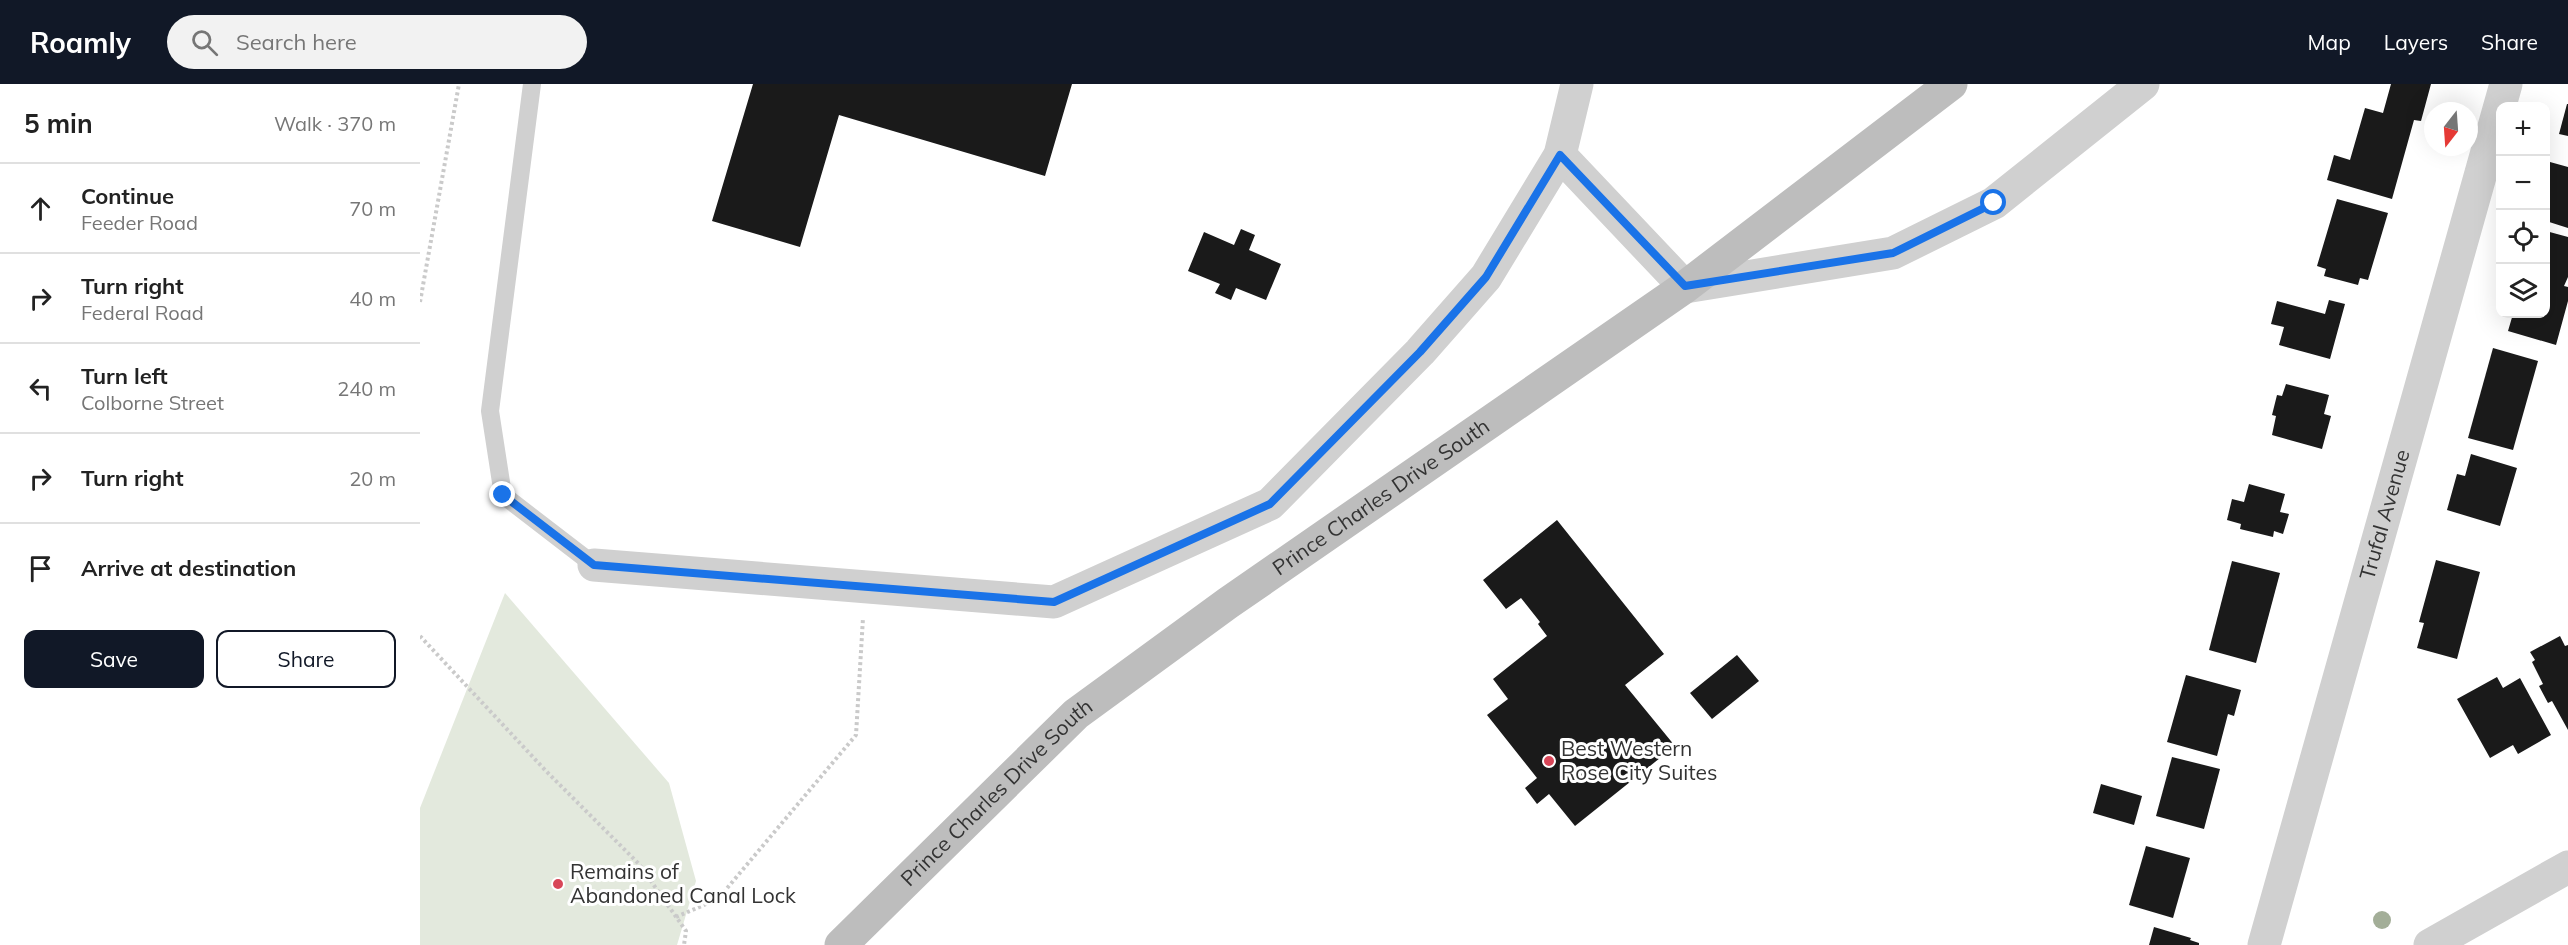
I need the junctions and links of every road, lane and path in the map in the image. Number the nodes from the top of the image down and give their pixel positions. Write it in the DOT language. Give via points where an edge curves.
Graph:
graph roads {
  1 [pos="459,84"];
  2 [pos="532,84"];
  3 [pos="1577,84"];
  4 [pos="1951,84"];
  5 [pos="2143,84"];
  6 [pos="2506,84"];
  7 [pos="1560,155"];
  8 [pos="1685,286"];
  9 [pos="420,302"];
  10 [pos="594,565"];
  11 [pos="864,586"];
  12 [pos="420,636"];
  13 [pos="2568,867"];
  14 [pos="676,917"];
  15 [pos="684,945"];
  16 [pos="841,945"];
  17 [pos="2264,945"];
  18 [pos="2430,945"];
  1 -- 9 [label="path"];
  2 -- 10 [label="lane" via="490,411 503,495"];
  3 -- 7 [label="street"];
  4 -- 8 [label="main road, Prince Charles Drive South"];
  5 -- 8 [label="street" via="1994,203 1893,253"];
  6 -- 17 [label="street, Trufal Avenue"];
  7 -- 8 [label="street"];
  7 -- 11 [label="street" via="1486,277 1420,352 1270,504 1054,602"];
  8 -- 16 [label="main road, Prince Charles Drive South" via="1237,596 1076,714"];
  10 -- 11 [label="street"];
  11 -- 14 [label="path" via="856,735 718,898"];
  12 -- 14 [label="path" via="639,864"];
  13 -- 18 [label="street"];
  14 -- 15 [label="path" via="686,931"];
}
